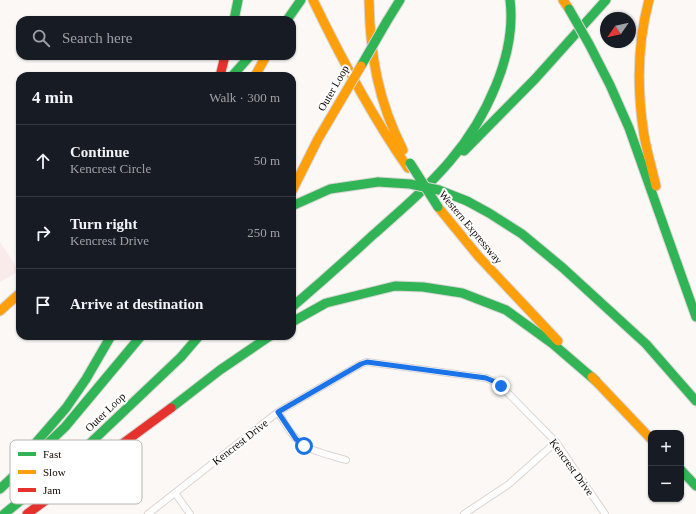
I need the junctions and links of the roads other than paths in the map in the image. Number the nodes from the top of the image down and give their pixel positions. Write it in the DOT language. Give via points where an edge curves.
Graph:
graph roads {
  1 [pos="238,0"];
  2 [pos="301,0"];
  3 [pos="313,0"];
  4 [pos="369,0"];
  5 [pos="400,0"];
  6 [pos="510,0"];
  7 [pos="563,0"];
  8 [pos="606,0"];
  9 [pos="649,0"];
  10 [pos="235,16"];
  11 [pos="289,16"];
  12 [pos="224,60"];
  13 [pos="246,60"];
  14 [pos="264,60"];
  15 [pos="221,72"];
  16 [pos="236,72"];
  17 [pos="257,72"];
  18 [pos="451,160"];
  19 [pos="409,166"];
  20 [pos="296,183"];
  21 [pos="296,204"];
  22 [pos="678,266"];
  23 [pos="16,296"];
  24 [pos="296,303"];
  25 [pos="16,305"];
  26 [pos="0,310"];
  27 [pos="0,316"];
  28 [pos="696,317"];
  29 [pos="296,320"];
  30 [pos="109,340"];
  31 [pos="138,340"];
  32 [pos="196,340"];
  33 [pos="254,340"];
  34 [pos="264,340"];
  35 [pos="220,370"];
  36 [pos="596,382"];
  37 [pos="696,401"];
  38 [pos="278,412"];
  39 [pos="648,436"];
  40 [pos="38,440"];
  41 [pos="51,440"];
  42 [pos="94,440"];
  43 [pos="128,440"];
  44 [pos="556,442"];
  45 [pos="346,460"];
  46 [pos="10,472"];
  47 [pos="684,473"];
  48 [pos="10,479"];
  49 [pos="0,484"];
  50 [pos="696,486"];
  51 [pos="0,489"];
  52 [pos="175,493"];
  53 [pos="16,504"];
  54 [pos="40,504"];
  55 [pos="50,504"];
  56 [pos="4,514"];
  57 [pos="27,514"];
  58 [pos="40,514"];
  59 [pos="148,514"];
  60 [pos="190,514"];
  61 [pos="464,514"];
  62 [pos="605,514"];
  1 -- 10 [label="highway"];
  2 -- 11 [label="highway"];
  3 -- 19 [label="highway, Western Expressway" via="358,90 388,140"];
  4 -- 19 [label="highway" via="369,34 376,80 389,121"];
  5 -- 20 [label="highway, Outer Loop, bridge" via="318,139"];
  6 -- 18 [label="highway" via="511,24 496,85 481,116"];
  7 -- 22 [label="highway, bridge" via="589,44 629,128"];
  8 -- 18 [label="highway" via="535,79 464,151"];
  9 -- 22 [label="highway" via="639,48 639,91 644,136"];
  12 -- 15 [label="highway"];
  13 -- 16 [label="highway"];
  14 -- 17 [label="highway"];
  18 -- 24 [label="highway" via="411,200"];
  19 -- 36 [label="highway, Western Expressway, bridge" via="438,208 479,257"];
  21 -- 37 [label="highway, bridge" via="330,189 378,182 410,184 439,190 467,201 522,234 563,268 646,344"];
  22 -- 28 [label="highway"];
  23 -- 26 [label="highway"];
  25 -- 27 [label="highway"];
  29 -- 36 [label="highway" via="326,303 395,286 462,293 506,310 553,344"];
  30 -- 40 [label="highway" via="66,408"];
  31 -- 41 [label="highway" via="90,399"];
  32 -- 42 [label="highway, Outer Loop"];
  33 -- 35 [label="highway"];
  34 -- 35 [label="highway"];
  35 -- 43 [label="highway"];
  36 -- 39 [label="highway, Western Expressway"];
  38 -- 44 [label="street, Kencrest Drive" via="361,364 375,362 493,381"];
  38 -- 45 [label="street" via="296,439 304,446"];
  38 -- 52 [label="street, Kencrest Drive"];
  44 -- 61 [label="street" via="510,484"];
  44 -- 62 [label="street, Kencrest Drive"];
  46 -- 49 [label="highway"];
  47 -- 50 [label="highway"];
  48 -- 51 [label="highway"];
  52 -- 59 [label="street, Kencrest Drive"];
  52 -- 60 [label="street"];
  53 -- 56 [label="highway, Outer Loop"];
  54 -- 57 [label="highway"];
  55 -- 58 [label="highway"];
}
